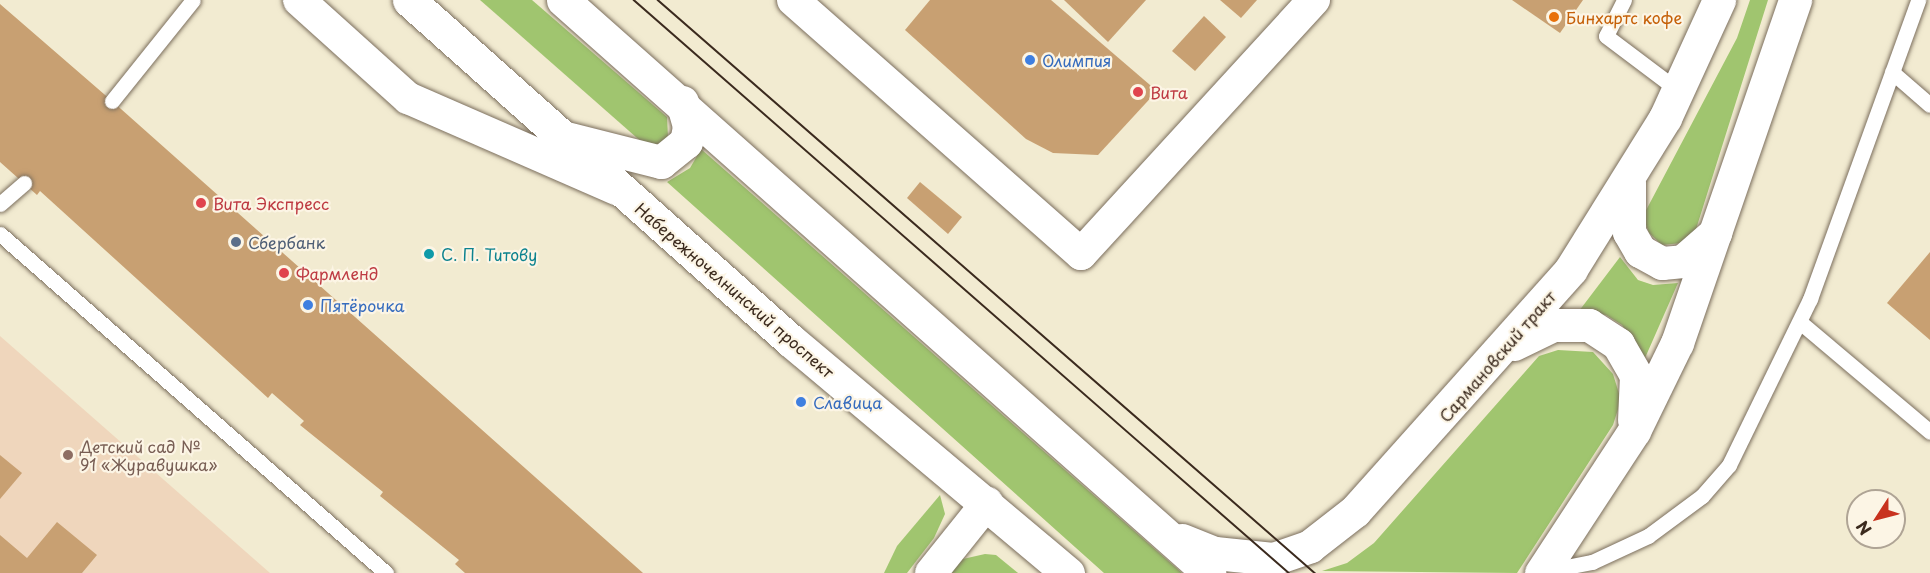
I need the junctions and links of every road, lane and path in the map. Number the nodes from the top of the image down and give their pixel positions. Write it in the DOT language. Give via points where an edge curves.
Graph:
graph roads {
  1 [pos="193,0"];
  2 [pos="298,0"];
  3 [pos="409,0"];
  4 [pos="563,0"];
  5 [pos="793,0"];
  6 [pos="1314,0"];
  7 [pos="1624,0"];
  8 [pos="1719,0"];
  9 [pos="1795,0"];
  10 [pos="1918,0"];
  11 [pos="1892,72"];
  12 [pos="1679,91"];
  13 [pos="111,101"];
  14 [pos="682,102"];
  15 [pos="1930,105"];
  16 [pos="561,137"];
  17 [pos="1629,182"];
  18 [pos="24,183"];
  19 [pos="622,192"];
  20 [pos="0,204"];
  21 [pos="1717,231"];
  22 [pos="0,234"];
  23 [pos="1800,321"];
  24 [pos="1506,348"];
  25 [pos="1634,430"];
  26 [pos="1930,432"];
  27 [pos="987,503"];
  28 [pos="1162,532"];
  29 [pos="1542,572"];
  30 [pos="386,573"];
  31 [pos="931,573"];
  32 [pos="1068,573"];
  33 [pos="1209,573"];
  1 -- 13 [label="lane"];
  2 -- 19 [label="street" via="408,98"];
  3 -- 16 [label="main road, Набережночелнинский проспект"];
  4 -- 14 [label="main road"];
  5 -- 6 [label="street" via="1081,254"];
  7 -- 12 [label="lane" via="1606,36"];
  8 -- 12 [label="main road, Сармановский тракт"];
  9 -- 21 [label="main road"];
  10 -- 11 [label="lane"];
  11 -- 15 [label="lane"];
  11 -- 23 [label="lane"];
  12 -- 17 [label="main road, Сармановский тракт"];
  14 -- 16 [label="main road" via="689,126 686,142 661,162"];
  14 -- 28 [label="main road" via="872,279"];
  16 -- 19 [label="main road, Набережночелнинский проспект"];
  17 -- 21 [label="main road" via="1629,232 1640,251 1662,263 1683,261"];
  17 -- 24 [label="main road, Сармановский тракт" via="1571,269"];
  18 -- 20 [label="lane"];
  19 -- 27 [label="main road, Набережночелнинский проспект"];
  21 -- 25 [label="main road" via="1677,343"];
  22 -- 30 [label="lane"];
  23 -- 26 [label="lane"];
  23 -- 29 [label="lane" via="1737,452 1714,484 1624,549"];
  24 -- 25 [label="main road" via="1553,325 1589,325 1618,344 1636,375"];
  24 -- 28 [label="main road, Сармановский тракт" via="1355,511 1310,546 1273,559 1249,559 1215,553"];
  25 -- 29 [label="main road"];
  27 -- 31 [label="street"];
  27 -- 32 [label="main road, Набережночелнинский проспект"];
  28 -- 33 [label="main road"];
}
